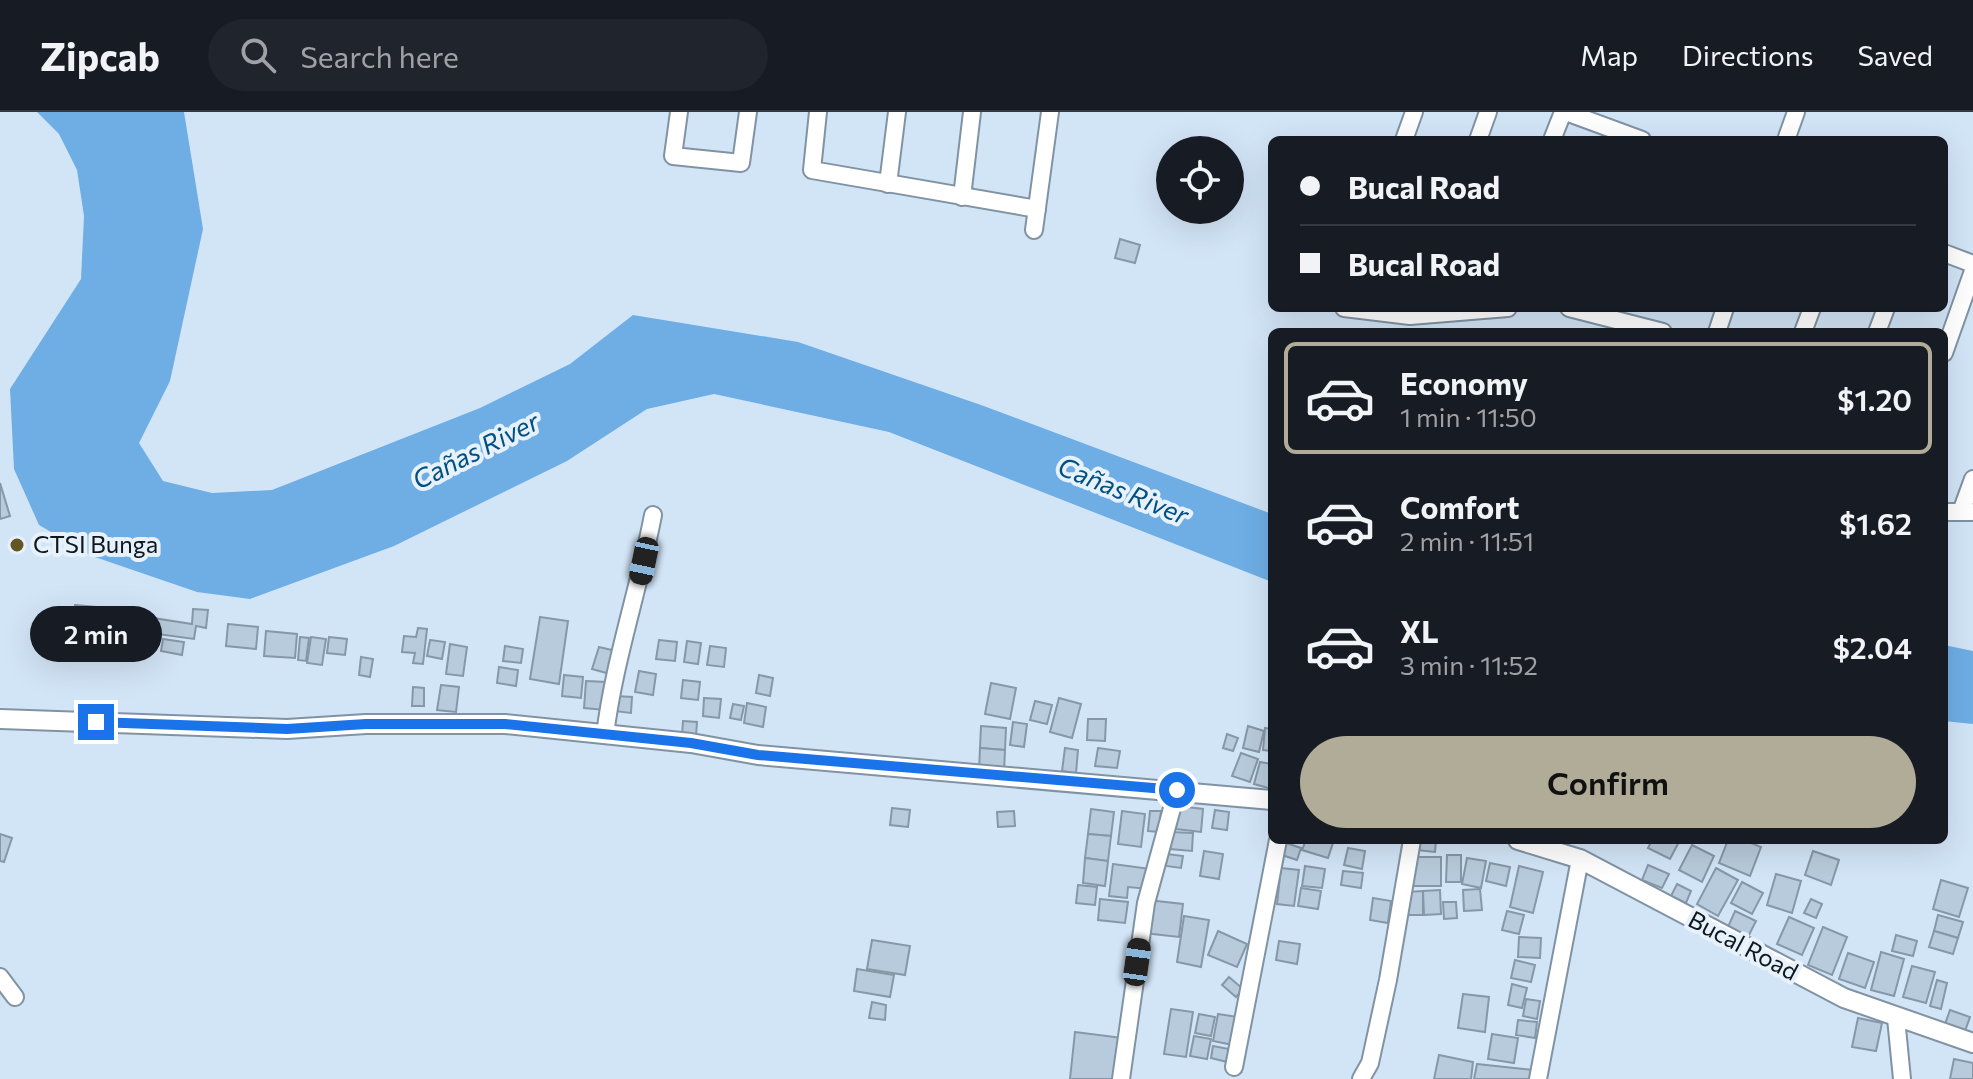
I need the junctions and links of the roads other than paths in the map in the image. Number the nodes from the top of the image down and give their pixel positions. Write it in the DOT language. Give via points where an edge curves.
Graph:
graph roads {
  1 [pos="679,112"];
  2 [pos="748,112"];
  3 [pos="818,112"];
  4 [pos="897,112"];
  5 [pos="972,112"];
  6 [pos="1050,112"];
  7 [pos="1414,112"];
  8 [pos="1488,112"];
  9 [pos="1564,112"];
  10 [pos="1796,112"];
  11 [pos="1405,136"];
  12 [pos="1479,136"];
  13 [pos="1554,136"];
  14 [pos="1627,136"];
  15 [pos="1787,136"];
  16 [pos="888,184"];
  17 [pos="962,197"];
  18 [pos="1037,209"];
  19 [pos="1034,230"];
  20 [pos="1948,255"];
  21 [pos="1973,264"];
  22 [pos="1973,271"];
  23 [pos="1611,312"];
  24 [pos="1632,314"];
  25 [pos="1656,328"];
  26 [pos="1948,342"];
  27 [pos="1973,479"];
  28 [pos="1959,512"];
  29 [pos="653,515"];
  30 [pos="0,719"];
  31 [pos="605,735"];
  32 [pos="1177,790"];
  33 [pos="1268,800"];
  34 [pos="1277,844"];
  35 [pos="1411,844"];
  36 [pos="1531,844"];
  37 [pos="1580,859"];
  38 [pos="0,977"];
  39 [pos="15,997"];
  40 [pos="1896,1018"];
  41 [pos="1973,1043"];
  42 [pos="1234,1067"];
  43 [pos="1121,1079"];
  44 [pos="1361,1079"];
  45 [pos="1538,1079"];
  46 [pos="1902,1079"];
  1 -- 2 [label="street" via="673,156 741,163"];
  3 -- 16 [label="street" via="812,170"];
  4 -- 16 [label="street"];
  5 -- 17 [label="street"];
  6 -- 18 [label="street"];
  7 -- 11 [label="street"];
  8 -- 12 [label="street"];
  9 -- 13 [label="street"];
  9 -- 14 [label="street"];
  10 -- 15 [label="street"];
  16 -- 17 [label="street"];
  17 -- 18 [label="street"];
  18 -- 19 [label="street"];
  20 -- 21 [label="street"];
  22 -- 26 [label="street"];
  23 -- 24 [label="street"];
  24 -- 25 [label="street"];
  27 -- 28 [label="street"];
  29 -- 31 [label="street"];
  30 -- 31 [label="street" via="287,729 505,724"];
  31 -- 32 [label="street" via="758,755"];
  32 -- 33 [label="street"];
  32 -- 43 [label="street" via="1146,903"];
  34 -- 42 [label="street"];
  35 -- 44 [label="street" via="1388,980 1370,1063"];
  36 -- 37 [label="street, Bucal Road"];
  37 -- 40 [label="street, Bucal Road" via="1765,959"];
  37 -- 45 [label="street"];
  38 -- 39 [label="street"];
  40 -- 41 [label="street, Bucal Road"];
  40 -- 46 [label="street"];
}
